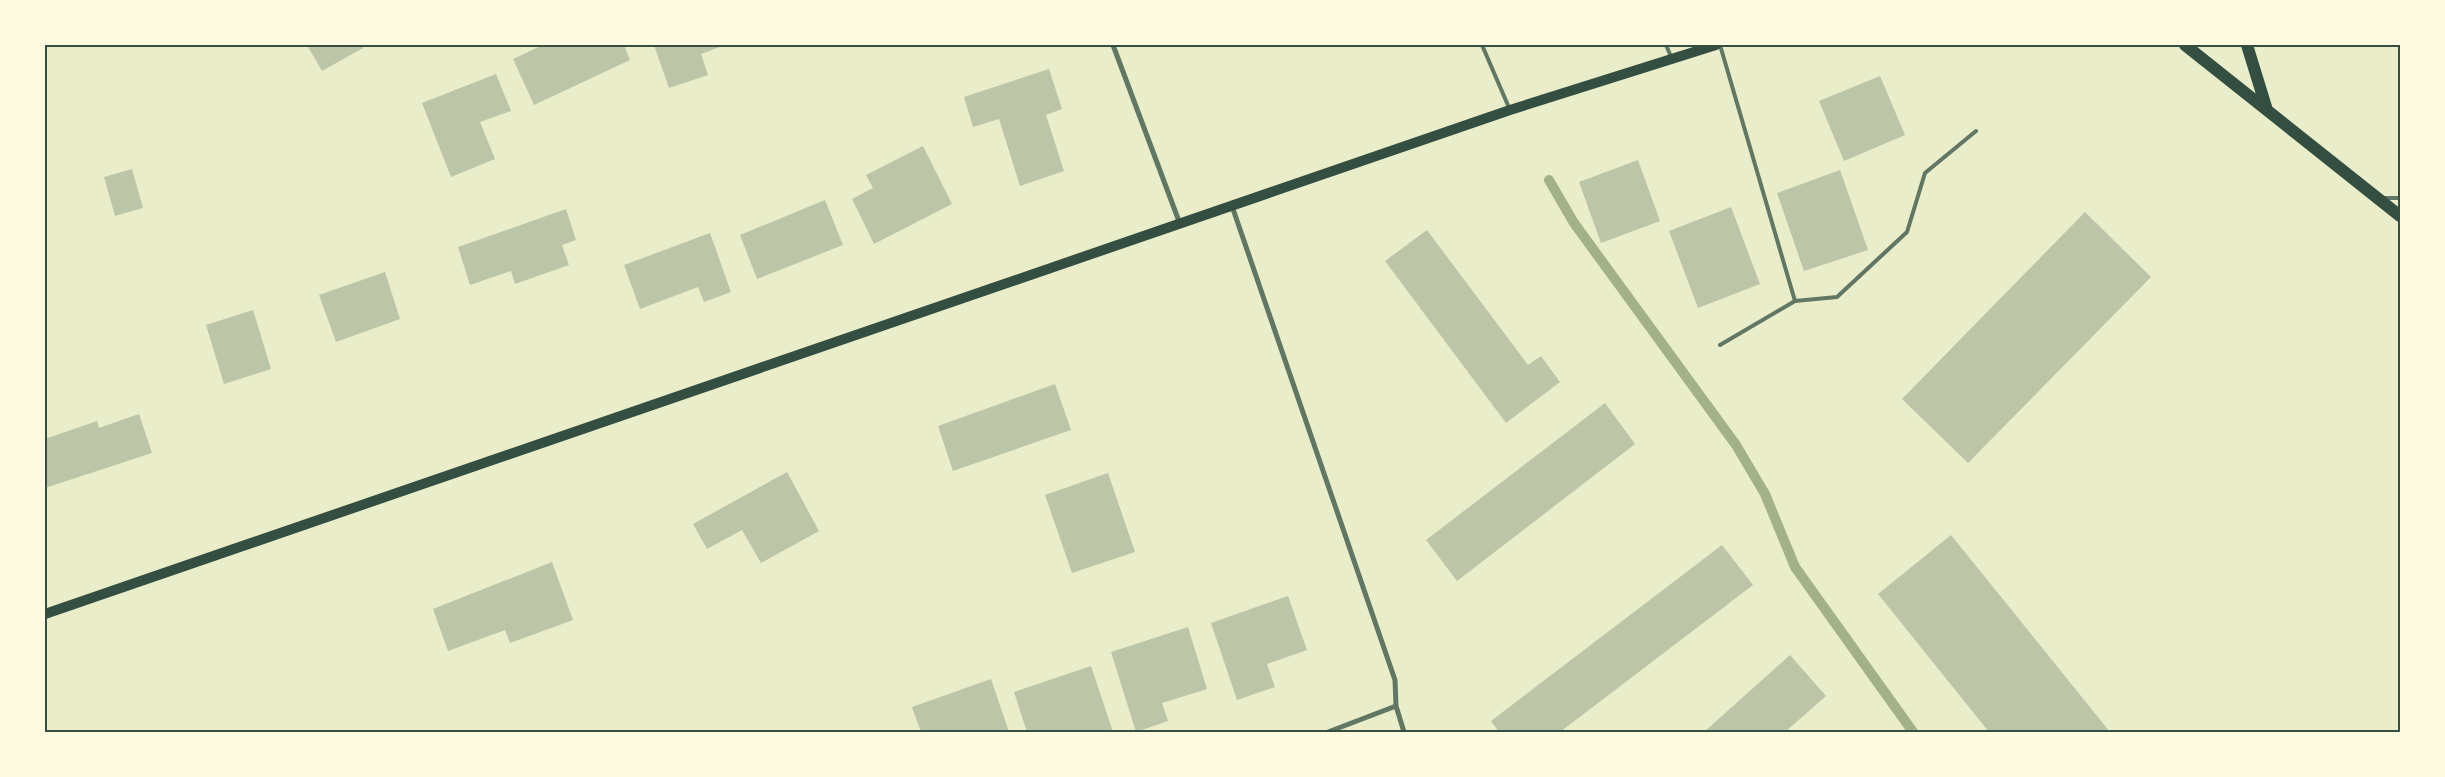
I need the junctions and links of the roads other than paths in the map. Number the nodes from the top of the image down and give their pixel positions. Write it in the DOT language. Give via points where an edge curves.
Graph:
graph roads {
  1 [pos="1113,45"];
  2 [pos="1482,45"];
  3 [pos="1666,45"];
  4 [pos="1718,45"];
  5 [pos="2185,45"];
  6 [pos="2247,45"];
  7 [pos="1672,59"];
  8 [pos="1510,110"];
  9 [pos="2266,110"];
  10 [pos="1976,131"];
  11 [pos="2377,198"];
  12 [pos="2400,198"];
  13 [pos="1232,205"];
  14 [pos="2400,216"];
  15 [pos="1180,224"];
  16 [pos="1795,301"];
  17 [pos="1720,346"];
  18 [pos="45,614"];
  19 [pos="1396,706"];
  20 [pos="1328,732"];
  21 [pos="1404,732"];
  1 -- 15 [label="street"];
  2 -- 8 [label="lane"];
  3 -- 7 [label="lane"];
  4 -- 7 [label="main road"];
  4 -- 16 [label="lane"];
  5 -- 9 [label="main road"];
  6 -- 9 [label="main road"];
  7 -- 8 [label="main road"];
  8 -- 13 [label="main road"];
  9 -- 11 [label="main road"];
  10 -- 16 [label="lane" via="1925,173 1907,232 1837,297"];
  11 -- 12 [label="lane"];
  11 -- 14 [label="main road"];
  13 -- 15 [label="main road"];
  13 -- 19 [label="street" via="1394,680"];
  15 -- 18 [label="main road"];
  16 -- 17 [label="lane"];
  19 -- 20 [label="street"];
  19 -- 21 [label="street"];
}
